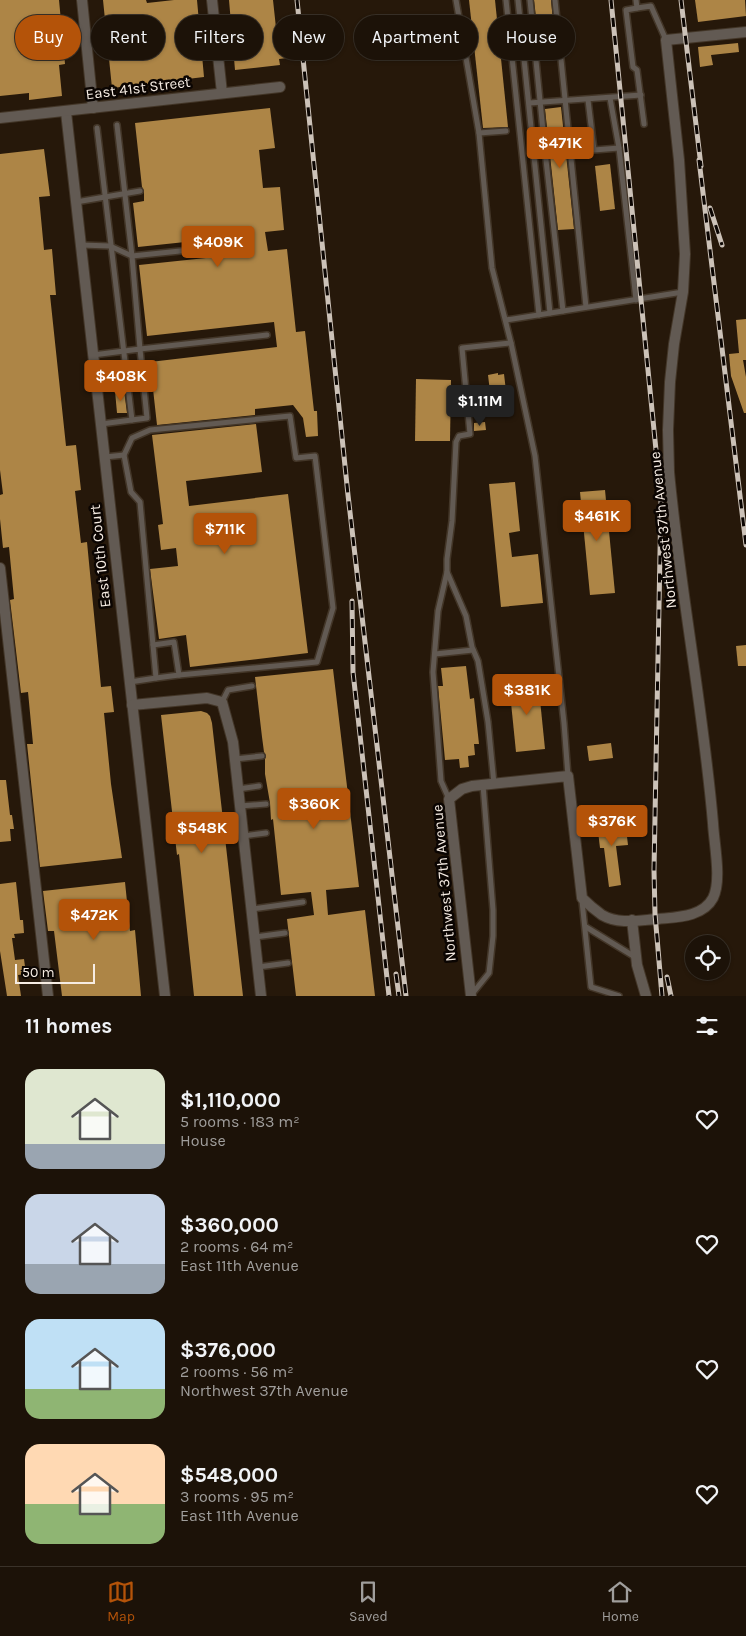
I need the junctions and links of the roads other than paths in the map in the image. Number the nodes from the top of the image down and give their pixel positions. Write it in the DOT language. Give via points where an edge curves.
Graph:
graph roads {
  1 [pos="82,0"];
  2 [pos="212,0"];
  3 [pos="456,0"];
  4 [pos="506,0"];
  5 [pos="518,0"];
  6 [pos="530,0"];
  7 [pos="555,0"];
  8 [pos="636,0"];
  9 [pos="638,8"];
  10 [pos="746,32"];
  11 [pos="666,40"];
  12 [pos="280,87"];
  13 [pos="222,93"];
  14 [pos="641,95"];
  15 [pos="610,98"];
  16 [pos="588,100"];
  17 [pos="541,102"];
  18 [pos="564,102"];
  19 [pos="529,103"];
  20 [pos="92,108"];
  21 [pos="66,112"];
  22 [pos="0,118"];
  23 [pos="644,124"];
  24 [pos="117,125"];
  25 [pos="97,128"];
  26 [pos="506,131"];
  27 [pos="479,133"];
  28 [pos="619,148"];
  29 [pos="140,191"];
  30 [pos="124,192"];
  31 [pos="104,198"];
  32 [pos="76,202"];
  33 [pos="81,245"];
  34 [pos="110,246"];
  35 [pos="228,246"];
  36 [pos="132,256"];
  37 [pos="683,292"];
  38 [pos="636,300"];
  39 [pos="586,307"];
  40 [pos="563,311"];
  41 [pos="550,313"];
  42 [pos="539,314"];
  43 [pos="506,320"];
  44 [pos="267,335"];
  45 [pos="511,343"];
  46 [pos="140,349"];
  47 [pos="124,351"];
  48 [pos="93,355"];
  49 [pos="132,420"];
  50 [pos="100,424"];
  51 [pos="124,455"];
  52 [pos="104,457"];
  53 [pos="0,568"];
  54 [pos="447,572"];
  55 [pos="153,645"];
  56 [pos="473,650"];
  57 [pos="435,654"];
  58 [pos="179,675"];
  59 [pos="156,678"];
  60 [pos="130,682"];
  61 [pos="252,686"];
  62 [pos="222,702"];
  63 [pos="132,705"];
  64 [pos="262,756"];
  65 [pos="234,759"];
  66 [pos="568,776"];
  67 [pos="488,785"];
  68 [pos="259,786"];
  69 [pos="238,789"];
  70 [pos="449,799"];
  71 [pos="266,804"];
  72 [pos="240,806"];
  73 [pos="266,833"];
  74 [pos="243,836"];
  75 [pos="582,898"];
  76 [pos="303,902"];
  77 [pos="251,909"];
  78 [pos="632,920"];
  79 [pos="586,927"];
  80 [pos="285,933"];
  81 [pos="254,937"];
  82 [pos="636,957"];
  83 [pos="288,963"];
  84 [pos="258,967"];
  85 [pos="48,996"];
  86 [pos="165,996"];
  87 [pos="261,996"];
  88 [pos="470,996"];
  89 [pos="619,996"];
  90 [pos="646,996"];
  1 -- 20 [label="street"];
  2 -- 13 [label="street"];
  3 -- 27 [label="lane"];
  4 -- 42 [label="lane"];
  5 -- 19 [label="lane"];
  6 -- 17 [label="lane"];
  7 -- 18 [label="lane"];
  8 -- 9 [label="lane"];
  9 -- 11 [label="lane" via="651,6"];
  9 -- 14 [label="lane" via="626,10"];
  10 -- 11 [label="street"];
  11 -- 37 [label="street, Northwest 37th Avenue" via="682,194"];
  12 -- 13 [label="street, East 41st Street"];
  13 -- 20 [label="street, East 41st Street"];
  14 -- 15 [label="lane"];
  14 -- 23 [label="lane"];
  15 -- 16 [label="lane"];
  15 -- 28 [label="lane"];
  16 -- 18 [label="lane"];
  16 -- 28 [label="lane" via="594,150"];
  17 -- 18 [label="lane"];
  17 -- 19 [label="lane"];
  17 -- 40 [label="lane"];
  18 -- 39 [label="lane"];
  19 -- 41 [label="lane"];
  20 -- 21 [label="street, East 41st Street"];
  21 -- 22 [label="street, East 41st Street"];
  21 -- 32 [label="street, East 10th Court"];
  24 -- 30 [label="lane"];
  25 -- 31 [label="lane"];
  26 -- 27 [label="lane"];
  27 -- 43 [label="lane" via="492,268"];
  28 -- 38 [label="lane"];
  29 -- 30 [label="lane"];
  30 -- 31 [label="lane"];
  30 -- 36 [label="lane"];
  31 -- 32 [label="lane"];
  31 -- 34 [label="lane"];
  32 -- 33 [label="street, East 10th Court"];
  33 -- 34 [label="lane"];
  33 -- 48 [label="street, East 10th Court"];
  34 -- 36 [label="lane"];
  34 -- 47 [label="lane"];
  35 -- 36 [label="lane"];
  36 -- 46 [label="lane"];
  37 -- 38 [label="lane"];
  37 -- 78 [label="street, Northwest 37th Avenue" via="671,376 669,472 709,782 717,882 711,901 696,912 680,917"];
  38 -- 39 [label="lane"];
  39 -- 40 [label="lane"];
  40 -- 41 [label="lane"];
  41 -- 42 [label="lane"];
  42 -- 43 [label="lane"];
  43 -- 45 [label="lane"];
  44 -- 46 [label="lane"];
  45 -- 54 [label="lane" via="462,348 470,434 456,440"];
  45 -- 66 [label="lane" via="537,470"];
  46 -- 47 [label="lane"];
  46 -- 49 [label="lane" via="147,418"];
  47 -- 48 [label="lane"];
  47 -- 49 [label="lane"];
  48 -- 50 [label="street, East 10th Court"];
  49 -- 50 [label="lane"];
  50 -- 52 [label="street, East 10th Court"];
  51 -- 52 [label="lane"];
  51 -- 55 [label="lane" via="131,492 140,502"];
  51 -- 58 [label="lane" via="132,438 150,430 290,416 296,458 315,456 333,608 317,662"];
  52 -- 60 [label="street, East 10th Court"];
  53 -- 85 [label="street"];
  54 -- 56 [label="lane" via="466,616"];
  54 -- 57 [label="lane" via="438,611"];
  55 -- 58 [label="lane" via="174,642"];
  55 -- 59 [label="lane"];
  56 -- 57 [label="lane"];
  56 -- 67 [label="lane" via="478,661 486,710"];
  57 -- 70 [label="lane" via="433,683 441,781"];
  58 -- 59 [label="lane"];
  59 -- 60 [label="lane"];
  60 -- 63 [label="street, East 10th Court"];
  61 -- 62 [label="lane" via="228,690"];
  62 -- 63 [label="street" via="207,698"];
  62 -- 65 [label="street" via="233,742"];
  63 -- 86 [label="street, East 10th Court"];
  64 -- 65 [label="lane"];
  65 -- 69 [label="street"];
  66 -- 67 [label="street, Northwest 37th Avenue"];
  66 -- 75 [label="street"];
  67 -- 70 [label="street, Northwest 37th Avenue" via="462,789"];
  67 -- 88 [label="lane" via="493,936 489,973"];
  68 -- 69 [label="lane"];
  69 -- 72 [label="street"];
  70 -- 88 [label="street, Northwest 37th Avenue"];
  71 -- 72 [label="lane"];
  72 -- 74 [label="street"];
  73 -- 74 [label="lane"];
  74 -- 77 [label="street"];
  75 -- 78 [label="street, Northwest 37th Avenue" via="607,917"];
  75 -- 79 [label="lane"];
  76 -- 77 [label="lane"];
  77 -- 81 [label="street"];
  78 -- 82 [label="street"];
  79 -- 82 [label="lane"];
  79 -- 89 [label="lane" via="592,987"];
  80 -- 81 [label="lane"];
  81 -- 84 [label="street"];
  82 -- 90 [label="street"];
  83 -- 84 [label="lane"];
  84 -- 87 [label="street"];
}
